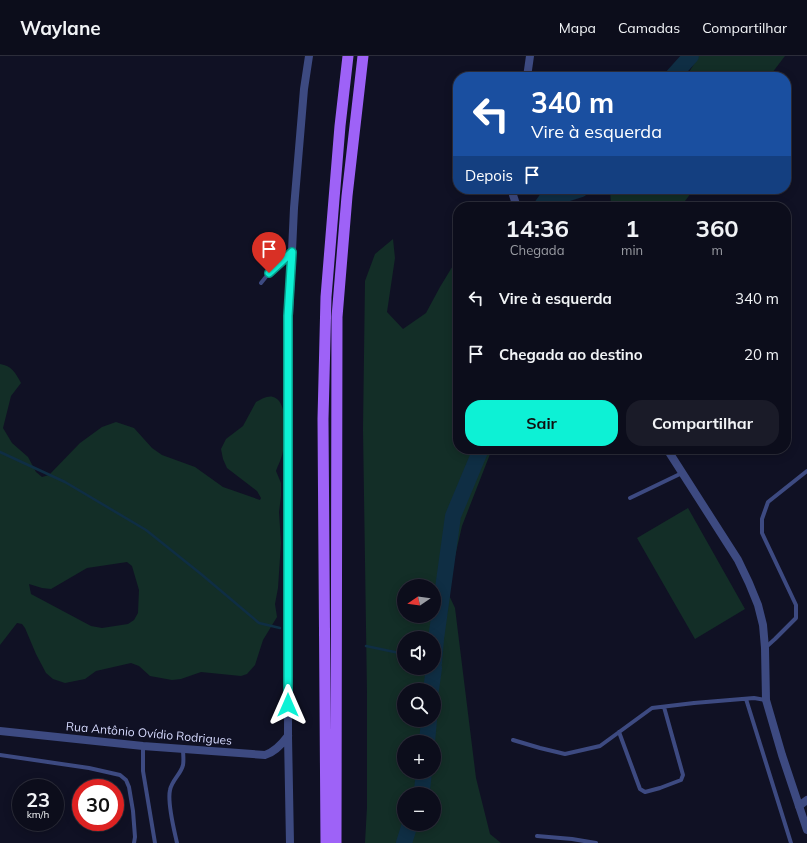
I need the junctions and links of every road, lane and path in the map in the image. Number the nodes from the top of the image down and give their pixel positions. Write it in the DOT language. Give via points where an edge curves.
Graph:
graph roads {
  1 [pos="309,56"];
  2 [pos="348,56"];
  3 [pos="363,56"];
  4 [pos="530,56"];
  5 [pos="528,72"];
  6 [pos="292,252"];
  7 [pos="261,283"];
  8 [pos="670,454"];
  9 [pos="807,471"];
  10 [pos="682,472"];
  11 [pos="630,498"];
  12 [pos="765,648"];
  13 [pos="746,699"];
  14 [pos="766,700"];
  15 [pos="664,707"];
  16 [pos="0,731"];
  17 [pos="619,732"];
  18 [pos="288,736"];
  19 [pos="513,740"];
  20 [pos="143,746"];
  21 [pos="183,749"];
  22 [pos="0,755"];
  23 [pos="807,800"];
  24 [pos="799,806"];
  25 [pos="807,830"];
  26 [pos="537,836"];
  27 [pos="134,843"];
  28 [pos="155,843"];
  29 [pos="177,843"];
  30 [pos="290,843"];
  31 [pos="326,843"];
  32 [pos="336,843"];
  33 [pos="596,843"];
  34 [pos="791,843"];
  1 -- 6 [label="street" via="304,89"];
  2 -- 31 [label="main road" via="327,289 325,350 323,427"];
  3 -- 32 [label="main road" via="347,196 337,317"];
  4 -- 5 [label="street"];
  6 -- 7 [label="lane"];
  6 -- 18 [label="street" via="288,316"];
  8 -- 10 [label="street"];
  9 -- 12 [label="lane" via="768,502 762,519 762,534 796,604 796,618"];
  10 -- 11 [label="lane"];
  10 -- 12 [label="street" via="738,560 749,583 763,625"];
  12 -- 14 [label="street"];
  13 -- 14 [label="lane"];
  13 -- 15 [label="lane"];
  13 -- 34 [label="lane"];
  14 -- 24 [label="street"];
  15 -- 17 [label="lane" via="652,708"];
  15 -- 17 [label="lane" via="683,775 682,780 645,792 640,789"];
  16 -- 20 [label="street, Rua Antônio Ovídio Rodrigues"];
  17 -- 19 [label="lane" via="600,746 565,754"];
  18 -- 21 [label="street, Rua Antônio Ovídio Rodrigues" via="270,754 265,755"];
  18 -- 30 [label="street"];
  20 -- 21 [label="street, Rua Antônio Ovídio Rodrigues"];
  20 -- 28 [label="lane" via="143,771"];
  21 -- 29 [label="lane" via="183,765 172,782 169,799"];
  22 -- 27 [label="lane" via="120,775 129,787"];
  23 -- 24 [label="street"];
  24 -- 25 [label="street"];
  26 -- 33 [label="lane"];
}
